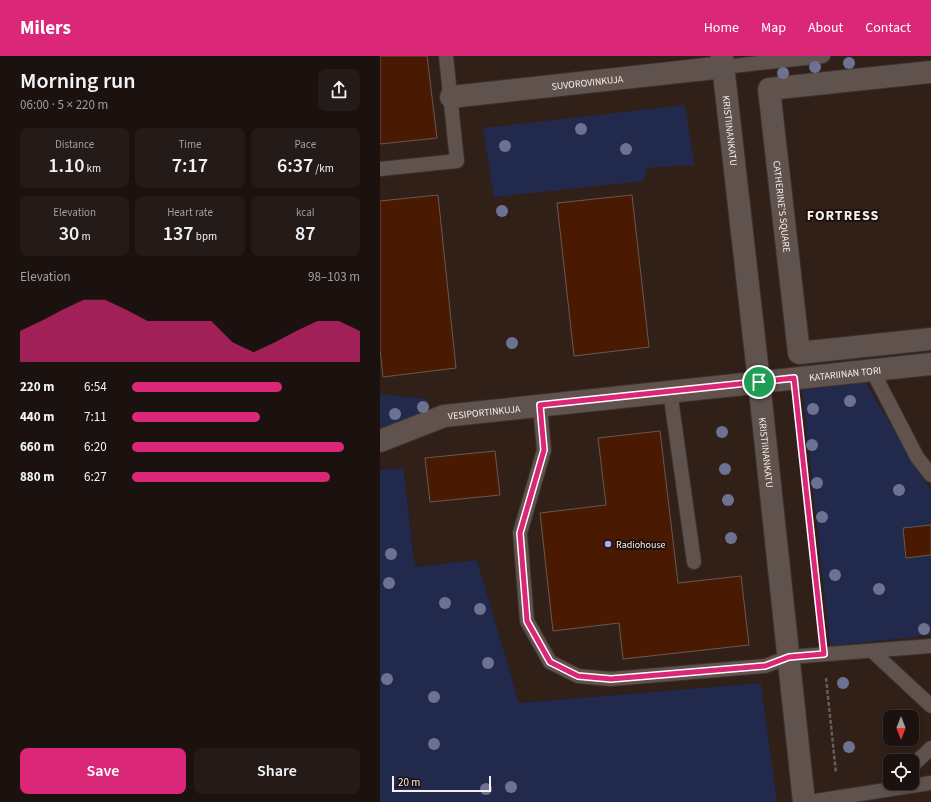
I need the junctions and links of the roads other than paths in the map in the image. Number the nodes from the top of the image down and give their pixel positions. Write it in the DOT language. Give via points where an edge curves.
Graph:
graph roads {
  1 [pos="446,56"];
  2 [pos="823,56"];
  3 [pos="723,62"];
  4 [pos="931,72"];
  5 [pos="451,97"];
  6 [pos="380,169"];
  7 [pos="931,339"];
  8 [pos="931,364"];
  9 [pos="872,370"];
  10 [pos="759,382"];
  11 [pos="670,391"];
  12 [pos="540,405"];
  13 [pos="380,441"];
  14 [pos="931,475"];
  15 [pos="694,562"];
  16 [pos="931,646"];
  17 [pos="872,651"];
  18 [pos="789,657"];
  19 [pos="931,706"];
  20 [pos="931,748"];
  21 [pos="919,759"];
  22 [pos="931,783"];
  23 [pos="919,784"];
  24 [pos="883,788"];
  25 [pos="804,802"];
  26 [pos="809,802"];
  1 -- 5 [label="lane"];
  2 -- 3 [label="lane"];
  3 -- 5 [label="street, SUVOROVINKUJA"];
  3 -- 10 [label="street, KRISTIINANKATU"];
  4 -- 7 [label="street, CATHERINE'S SQUARE" via="769,89 799,353"];
  5 -- 6 [label="lane" via="457,161"];
  8 -- 9 [label="street, KATARIINAN TORI"];
  9 -- 10 [label="street, KATARIINAN TORI"];
  9 -- 14 [label="lane" via="917,457"];
  10 -- 11 [label="street, VESIPORTINKUJA"];
  10 -- 18 [label="street, KRISTIINANKATU"];
  11 -- 12 [label="street, VESIPORTINKUJA"];
  11 -- 15 [label="lane"];
  12 -- 13 [label="street, VESIPORTINKUJA" via="444,416"];
  12 -- 18 [label="lane" via="544,450 520,533 527,621 550,662 578,676 611,679 765,666"];
  16 -- 17 [label="lane"];
  17 -- 18 [label="lane"];
  17 -- 19 [label="lane"];
  18 -- 25 [label="street, KRISTIINANKATU"];
  20 -- 21 [label="lane"];
  22 -- 23 [label="lane"];
  24 -- 26 [label="lane"];
}
